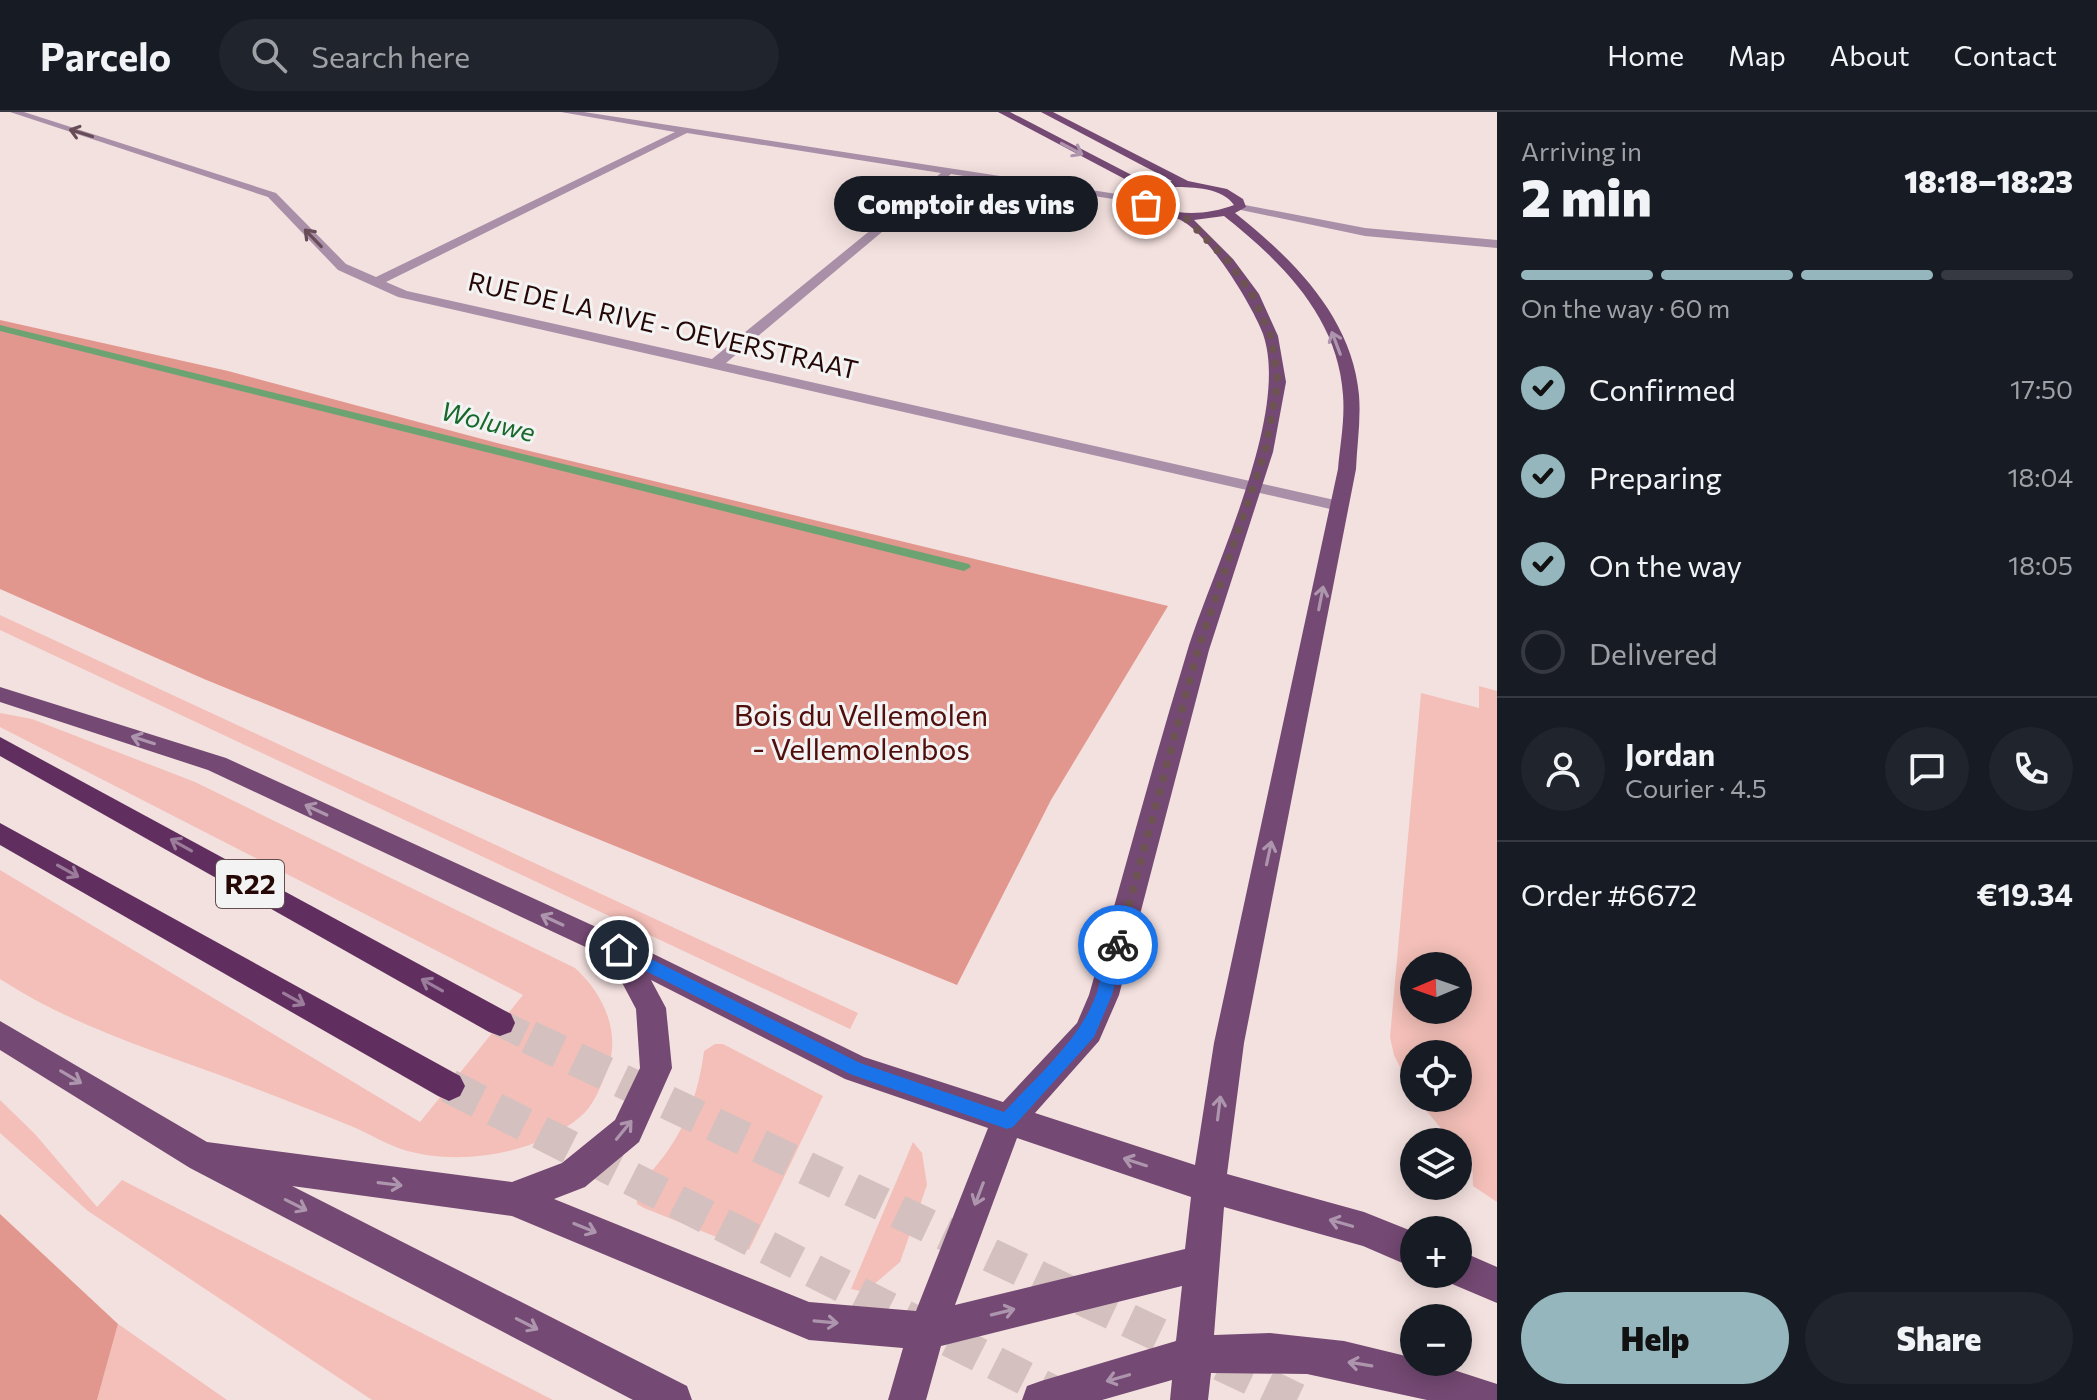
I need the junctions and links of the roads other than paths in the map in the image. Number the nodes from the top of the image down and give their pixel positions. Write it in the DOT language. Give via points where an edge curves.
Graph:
graph roads {
  1 [pos="15,112"];
  2 [pos="566,112"];
  3 [pos="1003,112"];
  4 [pos="1046,112"];
  5 [pos="684,131"];
  6 [pos="947,173"];
  7 [pos="1186,184"];
  8 [pos="1147,187"];
  9 [pos="1139,200"];
  10 [pos="1234,210"];
  11 [pos="1182,214"];
  12 [pos="1497,244"];
  13 [pos="376,282"];
  14 [pos="714,365"];
  15 [pos="1253,486"];
  16 [pos="1339,506"];
  17 [pos="0,694"];
  18 [pos="0,745"];
  19 [pos="0,833"];
  20 [pos="619,950"];
  21 [pos="500,1023"];
  22 [pos="0,1034"];
  23 [pos="449,1086"];
  24 [pos="1007,1121"];
  25 [pos="202,1157"];
  26 [pos="1209,1186"];
  27 [pos="512,1199"];
  28 [pos="1400,1244"];
  29 [pos="1201,1263"];
  30 [pos="1472,1274"];
  31 [pos="1497,1285"];
  32 [pos="927,1331"];
  33 [pos="1193,1356"];
  34 [pos="673,1400"];
  35 [pos="907,1400"];
  36 [pos="1041,1400"];
  37 [pos="1189,1400"];
  38 [pos="1488,1400"];
  13 -- 1 [label="street, RUE DE LA RIVE - OEVERSTRAAT, one-way" via="342,267 272,195"];
  2 -- 5 [label="street"];
  3 -- 8 [label="main road, one-way"];
  4 -- 7 [label="main road"];
  5 -- 6 [label="street"];
  5 -- 13 [label="street"];
  6 -- 9 [label="street"];
  6 -- 14 [label="street"];
  7 -- 8 [label="main road"];
  7 -- 10 [label="main road" via="1225,192 1239,201"];
  8 -- 9 [label="main road" via="1137,192"];
  9 -- 11 [label="main road"];
  10 -- 11 [label="main road"];
  10 -- 12 [label="street" via="1299,216 1365,232"];
  16 -- 10 [label="main road, one-way" via="1347,469 1351,393 1338,344 1302,280"];
  11 -- 15 [label="main road" via="1229,262 1252,294 1271,336 1278,382"];
  13 -- 14 [label="street, RUE DE LA RIVE - OEVERSTRAAT" via="403,294"];
  14 -- 15 [label="street, RUE DE LA RIVE - OEVERSTRAAT"];
  15 -- 16 [label="street, RUE DE LA RIVE - OEVERSTRAAT"];
  15 -- 24 [label="main road" via="1198,650 1104,995 1088,1032"];
  26 -- 16 [label="main road, one-way" via="1229,1043"];
  20 -- 17 [label="main road, one-way" via="217,764"];
  21 -- 18 [label="highway, R22, one-way"];
  19 -- 23 [label="highway, R22, one-way"];
  20 -- 24 [label="main road" via="856,1069"];
  27 -- 20 [label="main road, one-way" via="573,1175 627,1131 656,1068 651,1008"];
  22 -- 25 [label="main road, one-way"];
  26 -- 24 [label="main road, one-way"];
  24 -- 32 [label="main road, one-way"];
  25 -- 27 [label="main road, one-way"];
  25 -- 34 [label="main road, one-way"];
  28 -- 26 [label="main road, one-way"];
  26 -- 29 [label="main road"];
  27 -- 32 [label="main road, one-way" via="809,1321"];
  32 -- 29 [label="main road, one-way"];
  29 -- 33 [label="main road"];
  30 -- 31 [label="main road"];
  32 -- 35 [label="main road"];
  33 -- 36 [label="main road, one-way"];
  33 -- 37 [label="main road"];
  38 -- 33 [label="main road, one-way" via="1378,1366 1269,1350"];
}
